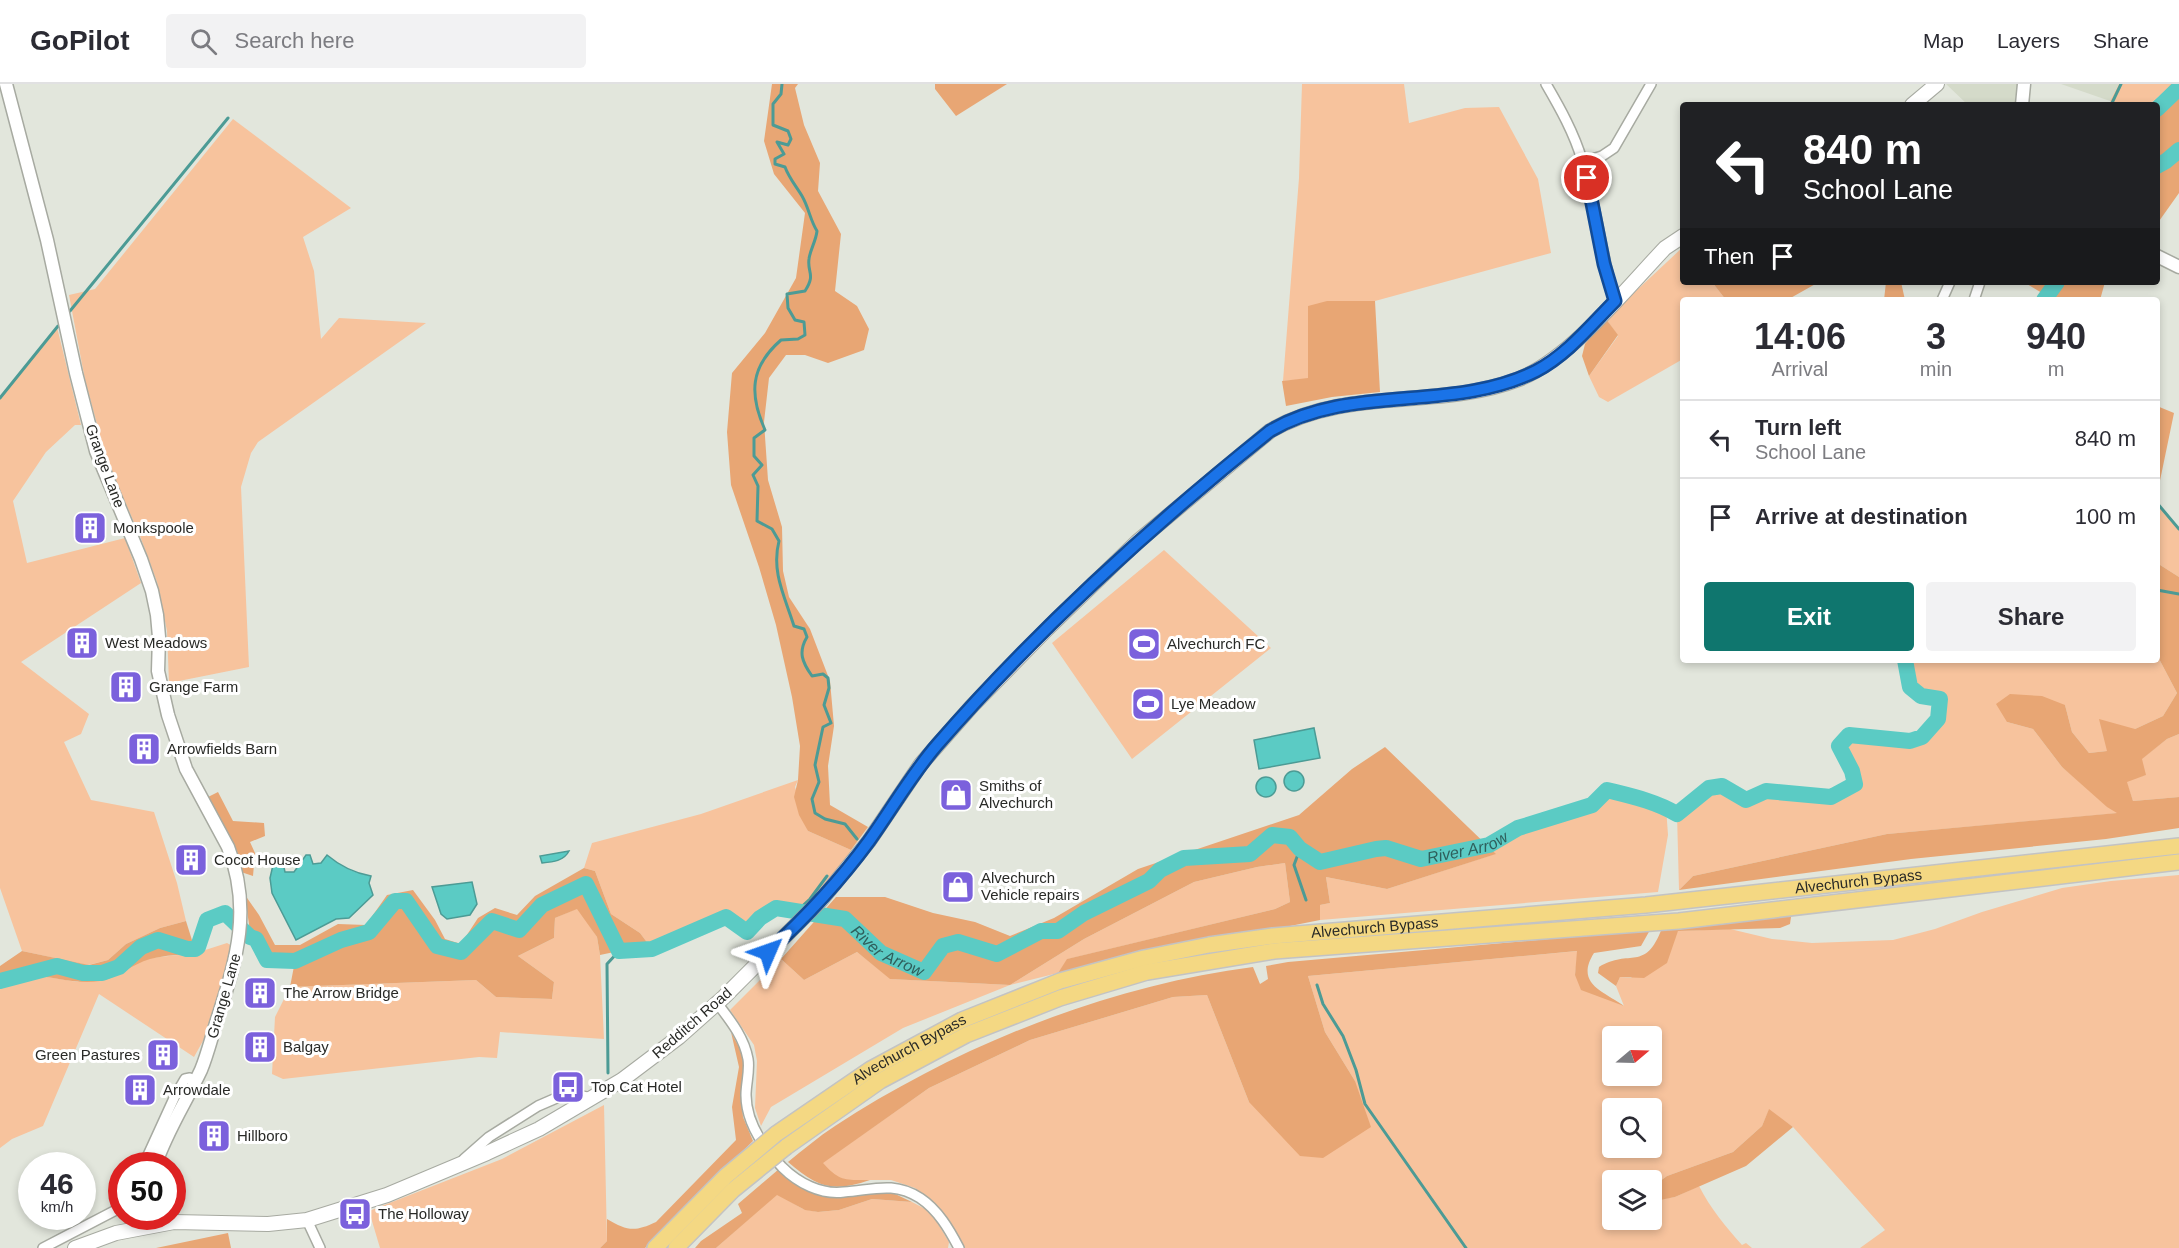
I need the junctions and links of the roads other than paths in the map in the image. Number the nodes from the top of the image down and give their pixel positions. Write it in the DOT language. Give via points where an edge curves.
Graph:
graph roads {
  1 [pos="6,84"];
  2 [pos="1546,84"];
  3 [pos="1651,84"];
  4 [pos="1937,84"];
  5 [pos="2024,84"];
  6 [pos="1916,102"];
  7 [pos="2022,102"];
  8 [pos="1583,162"];
  9 [pos="1680,238"];
  10 [pos="2160,258"];
  11 [pos="2179,267"];
  12 [pos="1615,301"];
  13 [pos="2179,846"];
  14 [pos="2179,862"];
  15 [pos="717,1003"];
  16 [pos="195,1081"];
  17 [pos="593,1098"];
  18 [pos="149,1152"];
  19 [pos="160,1152"];
  20 [pos="453,1168"];
  21 [pos="108,1214"];
  22 [pos="307,1220"];
  23 [pos="186,1222"];
  24 [pos="124,1230"];
  25 [pos="43,1248"];
  26 [pos="75,1248"];
  27 [pos="320,1248"];
  28 [pos="655,1248"];
  29 [pos="675,1248"];
  30 [pos="959,1248"];
  1 -- 16 [label="street, Grange Lane" via="96,452 152,591 158,626 158,671 168,715 186,769 233,859 240,936 206,1058"];
  2 -- 8 [label="street"];
  3 -- 8 [label="street" via="1614,148"];
  4 -- 6 [label="main road"];
  5 -- 7 [label="street"];
  8 -- 12 [label="street"];
  9 -- 12 [label="main road, Redditch Road" via="1665,248"];
  10 -- 11 [label="street"];
  12 -- 15 [label="main road, Redditch Road" via="1567,349 1539,370 1519,378 1462,392 1319,409 1270,431 1137,542 1004,672 921,764 869,841 822,899"];
  13 -- 28 [label="highway, Alvechurch Bypass, bridge" via="1646,905 1273,936 1133,961 1060,981 962,1020 871,1069 776,1134 726,1176"];
  14 -- 29 [label="highway, Alvechurch Bypass, bridge" via="1679,921 1274,951 1148,972 1060,998 966,1035 880,1081 733,1190"];
  15 -- 17 [label="main road, Redditch Road" via="653,1057"];
  15 -- 30 [label="street" via="746,1052 746,1104 750,1119 756,1134 782,1167 807,1185 829,1192 887,1187 909,1193 939,1215"];
  16 -- 18 [label="street, Grange Lane" via="185,1079"];
  16 -- 19 [label="street, Grange Lane"];
  17 -- 20 [label="main road, Redditch Road" via="539,1129"];
  17 -- 20 [label="street" via="568,1093 538,1107 489,1137"];
  20 -- 22 [label="main road, Redditch Road" via="387,1195"];
  21 -- 25 [label="street"];
  22 -- 23 [label="main road, Redditch Road" via="268,1224"];
  22 -- 27 [label="street"];
  24 -- 26 [label="main road, Redditch Road"];
}
